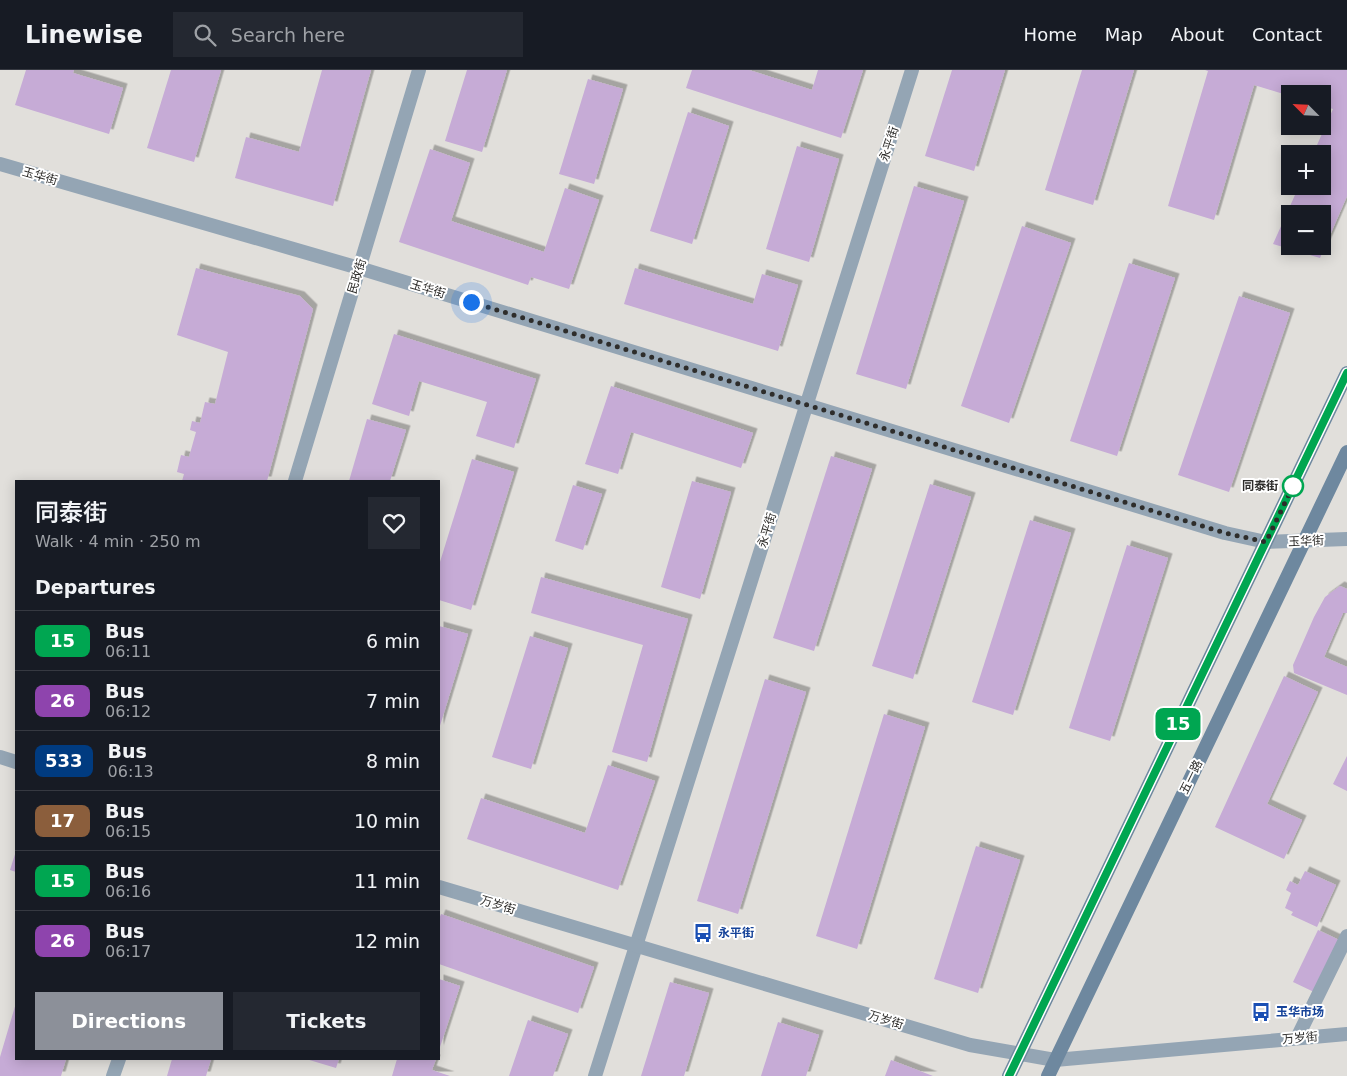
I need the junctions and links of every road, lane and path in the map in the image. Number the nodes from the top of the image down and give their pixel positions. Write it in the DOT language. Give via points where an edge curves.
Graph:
graph roads {
  1 [pos="419,70"];
  2 [pos="912,70"];
  3 [pos="0,164"];
  4 [pos="359,268"];
  5 [pos="1347,373"];
  6 [pos="806,405"];
  7 [pos="1347,452"];
  8 [pos="294,480"];
  9 [pos="1347,539"];
  10 [pos="1304,541"];
  11 [pos="1266,542"];
  12 [pos="0,757"];
  13 [pos="15,762"];
  14 [pos="440,887"];
  15 [pos="1347,936"];
  16 [pos="636,946"];
  17 [pos="1347,1034"];
  18 [pos="1297,1038"];
  19 [pos="1020,1054"];
  20 [pos="119,1060"];
  21 [pos="1055,1060"];
  22 [pos="114,1076"];
  23 [pos="595,1076"];
  24 [pos="1009,1076"];
  25 [pos="1048,1076"];
  1 -- 4 [label="street, 民政街"];
  2 -- 6 [label="street, 永平街"];
  3 -- 4 [label="street, 玉华街"];
  4 -- 6 [label="street, 玉华街"];
  4 -- 8 [label="street, 民政街"];
  5 -- 11 [label="main road"];
  6 -- 11 [label="street, 玉华街" via="1225,533"];
  6 -- 16 [label="street, 永平街"];
  7 -- 10 [label="main road, 五一路"];
  9 -- 10 [label="street, 玉华街"];
  10 -- 11 [label="street, 玉华街"];
  10 -- 21 [label="main road, 五一路"];
  11 -- 19 [label="main road"];
  12 -- 13 [label="street"];
  14 -- 16 [label="street, 万岁街"];
  15 -- 18 [label="street"];
  16 -- 19 [label="street, 万岁街" via="970,1045"];
  16 -- 23 [label="street, 永平街"];
  17 -- 18 [label="street, 万岁街"];
  18 -- 21 [label="street, 万岁街"];
  19 -- 21 [label="street, 万岁街"];
  19 -- 24 [label="main road"];
  20 -- 22 [label="street"];
  21 -- 25 [label="main road, 五一路"];
}
